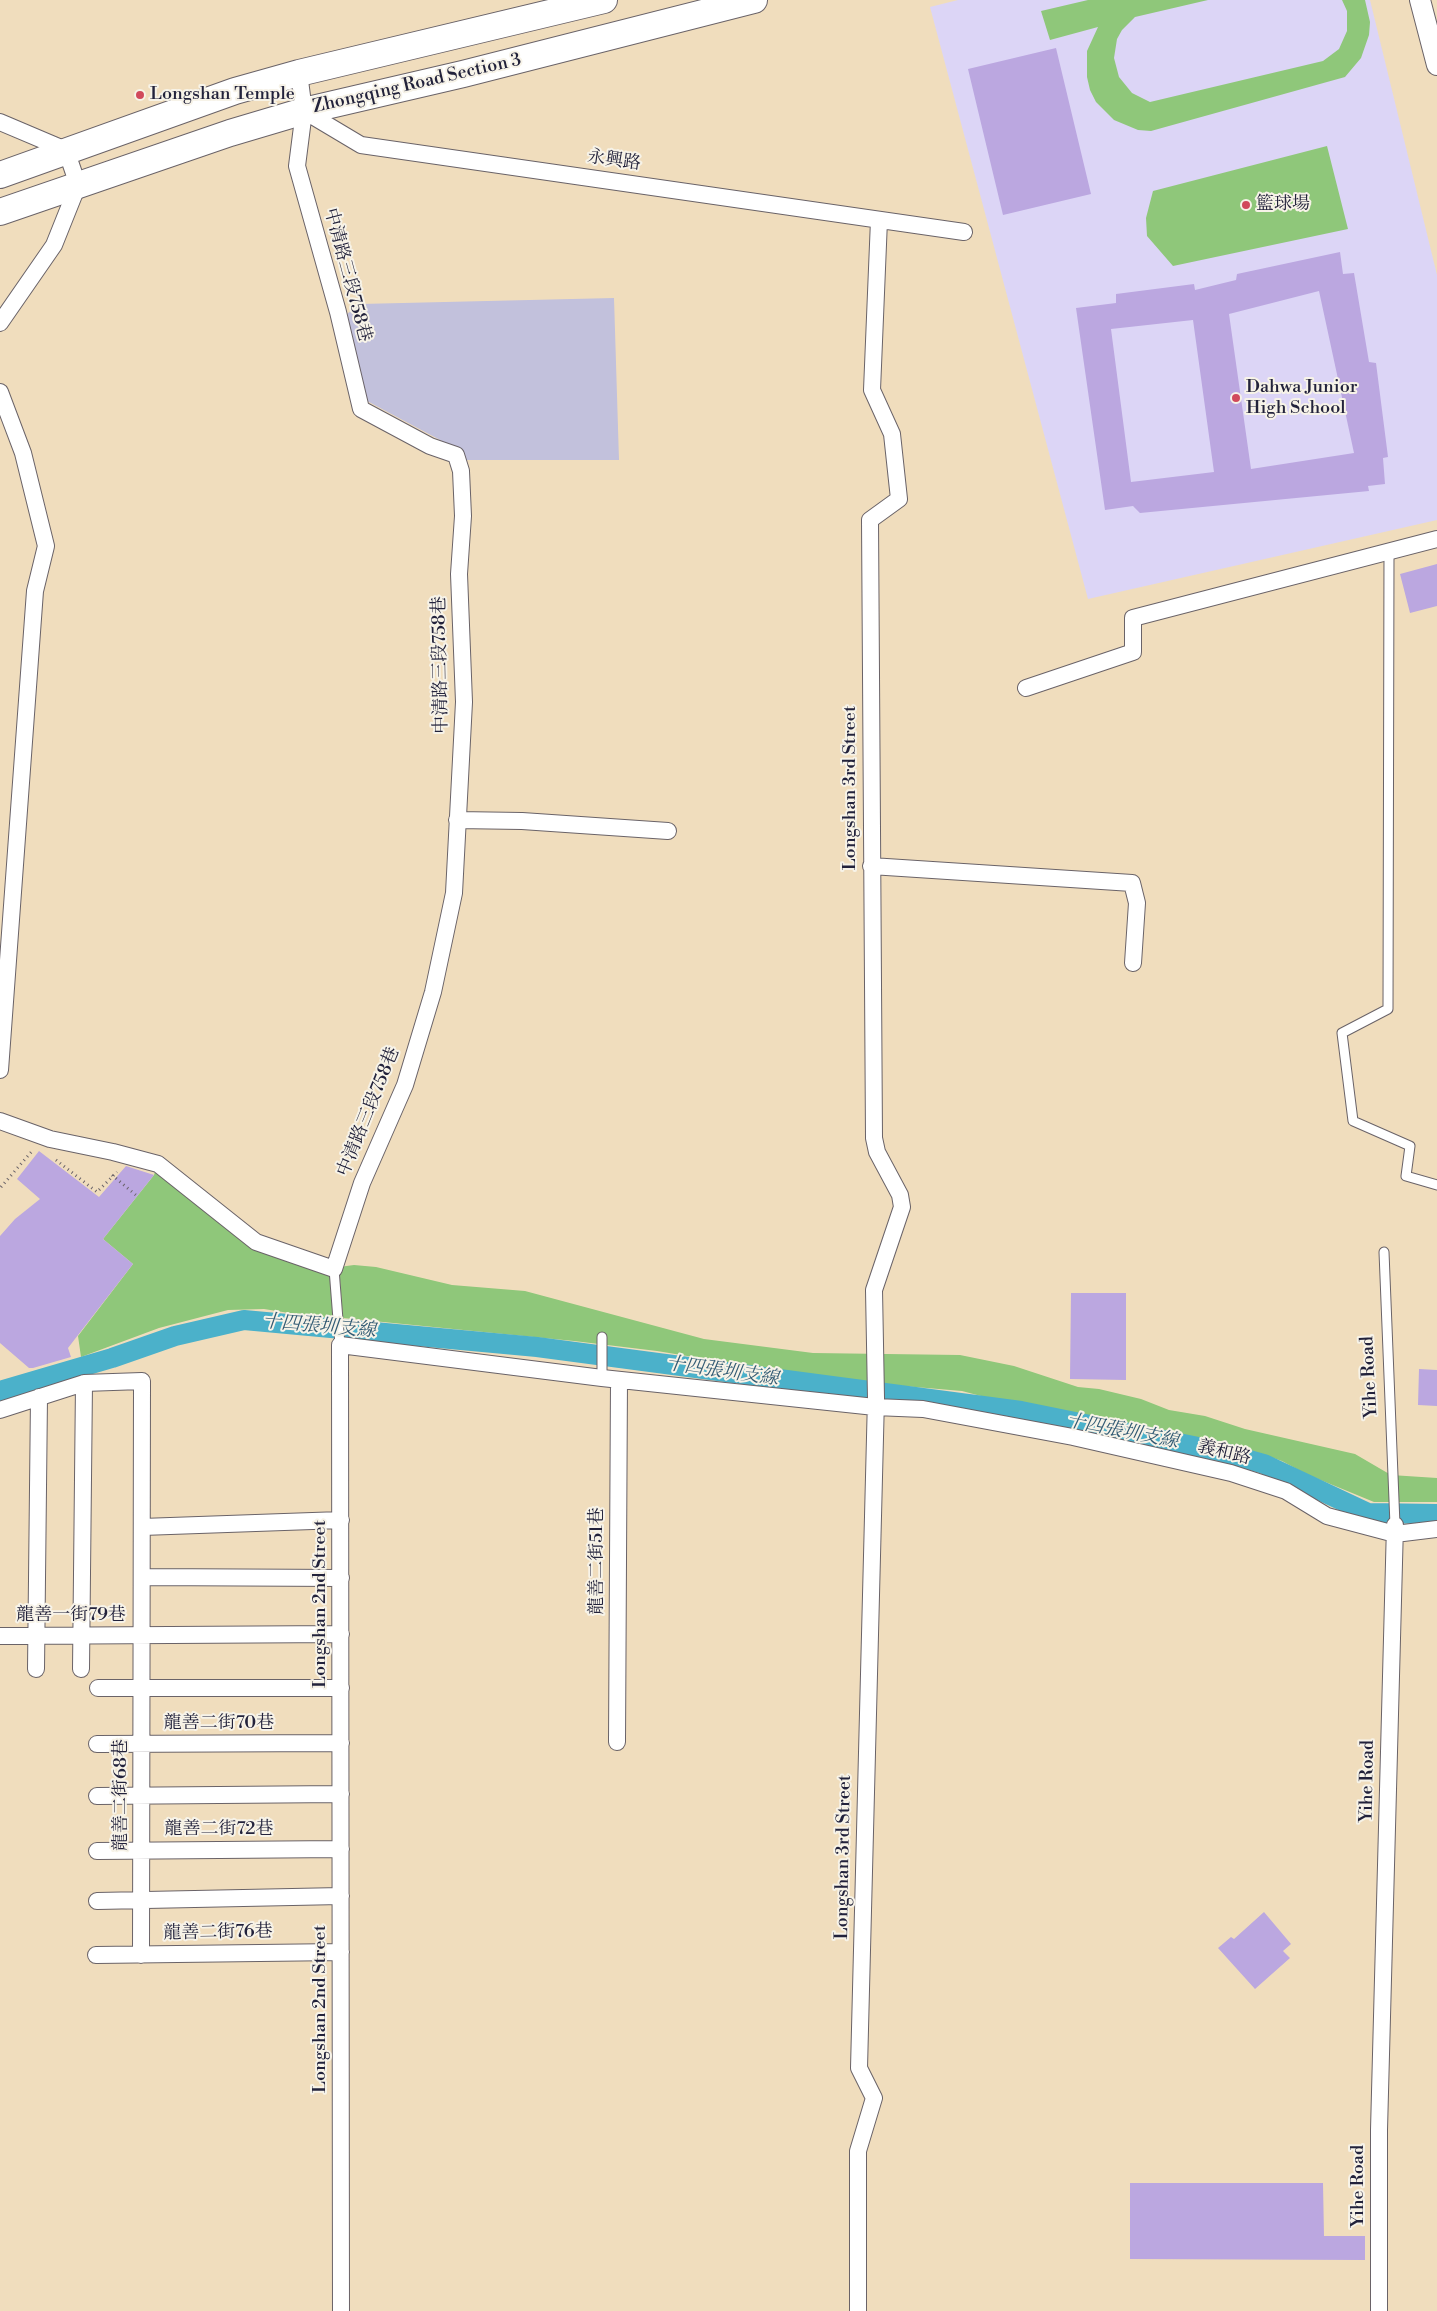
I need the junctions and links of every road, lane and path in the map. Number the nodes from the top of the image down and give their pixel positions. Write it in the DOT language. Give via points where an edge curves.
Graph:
graph roads {
  1 [pos="604,0"];
  2 [pos="754,0"];
  3 [pos="1420,0"];
  4 [pos="456,35"];
  5 [pos="1435,44"];
  6 [pos="1437,66"];
  7 [pos="299,73"];
  8 [pos="463,74"];
  9 [pos="304,111"];
  10 [pos="0,122"];
  11 [pos="66,150"];
  12 [pos="0,175"];
  13 [pos="78,185"];
  14 [pos="0,212"];
  15 [pos="879,220"];
  16 [pos="964,232"];
  17 [pos="0,323"];
  18 [pos="0,392"];
  19 [pos="1437,539"];
  20 [pos="1389,551"];
  21 [pos="1026,688"];
  22 [pos="458,820"];
  23 [pos="668,831"];
  24 [pos="871,866"];
  25 [pos="1133,963"];
  26 [pos="0,1070"];
  27 [pos="0,1121"];
  28 [pos="35,1147"];
  29 [pos="56,1159"];
  30 [pos="122,1171"];
  31 [pos="112,1175"];
  32 [pos="1437,1185"];
  33 [pos="1,1188"];
  34 [pos="137,1196"];
  35 [pos="1384,1252"];
  36 [pos="334,1268"];
  37 [pos="602,1337"];
  38 [pos="340,1345"];
  39 [pos="602,1378"];
  40 [pos="619,1380"];
  41 [pos="84,1383"];
  42 [pos="39,1398"];
  43 [pos="876,1403"];
  44 [pos="0,1410"];
  45 [pos="341,1520"];
  46 [pos="142,1527"];
  47 [pos="1395,1529"];
  48 [pos="1437,1529"];
  49 [pos="142,1577"];
  50 [pos="341,1578"];
  51 [pos="341,1634"];
  52 [pos="0,1636"];
  53 [pos="36,1636"];
  54 [pos="81,1636"];
  55 [pos="142,1636"];
  56 [pos="36,1669"];
  57 [pos="81,1669"];
  58 [pos="98,1688"];
  59 [pos="141,1688"];
  60 [pos="341,1688"];
  61 [pos="617,1742"];
  62 [pos="341,1743"];
  63 [pos="97,1744"];
  64 [pos="142,1744"];
  65 [pos="341,1794"];
  66 [pos="97,1796"];
  67 [pos="142,1796"];
  68 [pos="341,1849"];
  69 [pos="142,1850"];
  70 [pos="97,1851"];
  71 [pos="341,1896"];
  72 [pos="142,1900"];
  73 [pos="96,1901"];
  74 [pos="341,1952"];
  75 [pos="142,1955"];
  76 [pos="96,1956"];
  77 [pos="341,2311"];
  78 [pos="858,2311"];
  79 [pos="1379,2311"];
  1 -- 4 [label="main road"];
  2 -- 8 [label="main road, Zhongqing Road Section 3"];
  3 -- 5 [label="street"];
  4 -- 7 [label="main road"];
  4 -- 8 [label="main road"];
  5 -- 6 [label="street"];
  7 -- 9 [label="street"];
  7 -- 11 [label="main road" via="235,91"];
  8 -- 9 [label="main road, Zhongqing Road Section 3"];
  9 -- 13 [label="main road, Zhongqing Road Section 3"];
  9 -- 15 [label="street, 永興路" via="361,145"];
  9 -- 22 [label="street, 中清路三段758巷" via="296,166 338,312 360,409 430,446 456,455 461,471 464,702"];
  10 -- 11 [label="street"];
  11 -- 12 [label="main road"];
  11 -- 13 [label="street"];
  13 -- 14 [label="main road, Zhongqing Road Section 3"];
  13 -- 17 [label="street" via="54,245"];
  15 -- 16 [label="street, 永興路"];
  15 -- 24 [label="street, Longshan 3rd Street" via="872,390 892,434 899,499 870,520"];
  18 -- 26 [label="street" via="23,453 46,546 36,591"];
  19 -- 20 [label="street"];
  20 -- 21 [label="street" via="1133,618 1133,652"];
  20 -- 32 [label="lane" via="1388,1009 1342,1032 1354,1122 1410,1146 1406,1176"];
  22 -- 23 [label="street"];
  22 -- 36 [label="street, 中清路三段758巷" via="454,893 434,992 405,1085 362,1183"];
  24 -- 25 [label="street" via="1132,883 1137,903"];
  24 -- 43 [label="street, Longshan 3rd Street" via="874,1138 877,1152 900,1195 902,1207 874,1290"];
  27 -- 36 [label="street" via="50,1139 158,1164 256,1242"];
  28 -- 33 [label="path"];
  29 -- 31 [label="path" via="98,1192"];
  30 -- 31 [label="path"];
  31 -- 34 [label="path"];
  35 -- 47 [label="lane, Yihe Road"];
  36 -- 38 [label="lane, Longshan 2nd Street"];
  37 -- 39 [label="lane"];
  38 -- 39 [label="street"];
  38 -- 45 [label="street, Longshan 2nd Street"];
  39 -- 40 [label="street"];
  40 -- 43 [label="street"];
  40 -- 61 [label="street, 龍善二街51巷"];
  41 -- 42 [label="street, 龍善二街68巷"];
  41 -- 46 [label="street, 龍善二街68巷" via="142,1381"];
  41 -- 54 [label="street"];
  42 -- 44 [label="street, 龍善二街68巷"];
  42 -- 53 [label="street"];
  43 -- 47 [label="street, 義和路" via="1035,1430 1231,1473 1286,1491 1327,1516"];
  43 -- 78 [label="street, Longshan 3rd Street" via="859,2068 874,2098 858,2152"];
  45 -- 46 [label="street"];
  45 -- 50 [label="street, Longshan 2nd Street"];
  46 -- 49 [label="street, 龍善二街68巷"];
  47 -- 48 [label="street, 義和路"];
  47 -- 79 [label="street, Yihe Road" via="1379,2130"];
  49 -- 50 [label="street"];
  49 -- 55 [label="street, 龍善二街68巷"];
  50 -- 51 [label="street, Longshan 2nd Street"];
  51 -- 55 [label="street"];
  51 -- 60 [label="street, Longshan 2nd Street"];
  52 -- 53 [label="street, 龍善一街79巷"];
  53 -- 54 [label="street, 龍善一街79巷"];
  53 -- 56 [label="street"];
  54 -- 55 [label="street, 龍善一街79巷"];
  54 -- 57 [label="street"];
  55 -- 59 [label="street, 龍善二街68巷"];
  58 -- 59 [label="street, 龍善二街70巷"];
  59 -- 60 [label="street, 龍善二街70巷"];
  59 -- 64 [label="street, 龍善二街68巷"];
  60 -- 62 [label="street, Longshan 2nd Street"];
  62 -- 64 [label="street, 龍善二街70巷"];
  62 -- 65 [label="street, Longshan 2nd Street"];
  63 -- 64 [label="street, 龍善二街70巷"];
  64 -- 67 [label="street, 龍善二街68巷"];
  65 -- 67 [label="street, 龍善二街72巷"];
  65 -- 68 [label="street, Longshan 2nd Street"];
  66 -- 67 [label="street, 龍善二街72巷"];
  67 -- 69 [label="street, 龍善二街68巷"];
  68 -- 69 [label="street, 龍善二街72巷"];
  68 -- 71 [label="street, Longshan 2nd Street"];
  69 -- 70 [label="street, 龍善二街72巷"];
  69 -- 72 [label="street, 龍善二街68巷"];
  71 -- 72 [label="street, 龍善二街76巷"];
  71 -- 74 [label="street, Longshan 2nd Street"];
  72 -- 73 [label="street, 龍善二街76巷"];
  72 -- 75 [label="street, 龍善二街68巷"];
  74 -- 75 [label="street, 龍善二街76巷"];
  74 -- 77 [label="street, Longshan 2nd Street"];
  75 -- 76 [label="street, 龍善二街76巷"];
}
